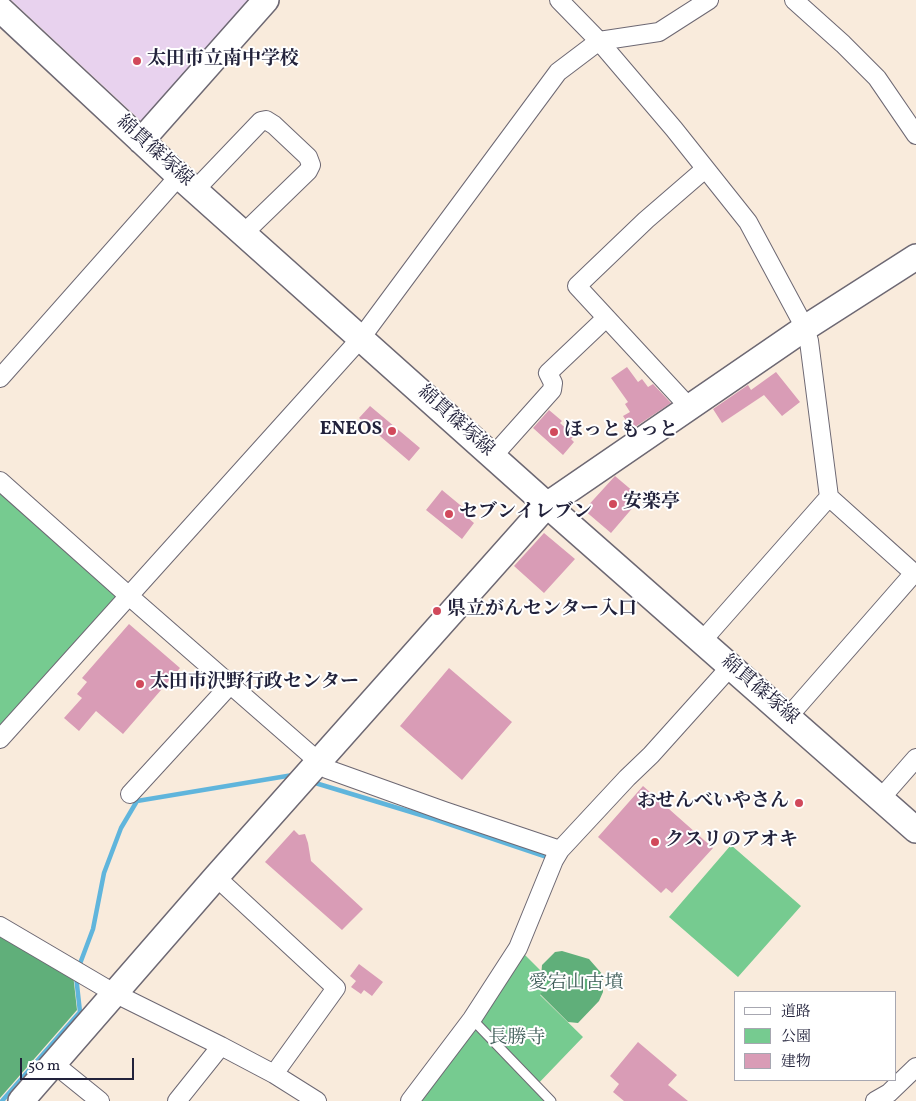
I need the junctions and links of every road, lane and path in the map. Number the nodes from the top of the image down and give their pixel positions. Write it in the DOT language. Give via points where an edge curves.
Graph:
graph roads {
  1 [pos="266,0"];
  2 [pos="559,0"];
  3 [pos="709,0"];
  4 [pos="794,0"];
  5 [pos="0,9"];
  6 [pos="599,41"];
  7 [pos="916,135"];
  8 [pos="141,141"];
  9 [pos="705,169"];
  10 [pos="187,183"];
  11 [pos="244,233"];
  12 [pos="916,257"];
  13 [pos="606,318"];
  14 [pos="805,328"];
  15 [pos="361,338"];
  16 [pos="0,378"];
  17 [pos="689,407"];
  18 [pos="492,456"];
  19 [pos="0,481"];
  20 [pos="829,497"];
  21 [pos="547,505"];
  22 [pos="915,574"];
  23 [pos="129,596"];
  24 [pos="702,641"];
  25 [pos="731,666"];
  26 [pos="230,685"];
  27 [pos="788,716"];
  28 [pos="0,739"];
  29 [pos="916,758"];
  30 [pos="318,762"];
  31 [pos="130,794"];
  32 [pos="881,798"];
  33 [pos="916,830"];
  34 [pos="560,850"];
  35 [pos="216,877"];
  36 [pos="0,926"];
  37 [pos="114,994"];
  38 [pos="472,1019"];
  39 [pos="221,1046"];
  40 [pos="53,1063"];
  41 [pos="916,1067"];
  42 [pos="274,1074"];
  43 [pos="25,1100"];
  44 [pos="100,1101"];
  45 [pos="177,1101"];
  46 [pos="317,1101"];
  47 [pos="410,1101"];
  48 [pos="552,1101"];
  49 [pos="875,1101"];
  1 -- 8 [label="street"];
  2 -- 6 [label="street"];
  3 -- 6 [label="street" via="660,32"];
  4 -- 7 [label="street" via="877,78"];
  5 -- 8 [label="street, 綿貫篠塚線"];
  6 -- 9 [label="street"];
  6 -- 15 [label="street" via="558,72"];
  8 -- 10 [label="street, 綿貫篠塚線"];
  9 -- 13 [label="street" via="577,286"];
  9 -- 14 [label="street" via="748,222"];
  10 -- 11 [label="street, 綿貫篠塚線"];
  10 -- 11 [label="street" via="261,120 274,126 308,157 311,165"];
  10 -- 16 [label="street"];
  11 -- 15 [label="street, 綿貫篠塚線"];
  12 -- 14 [label="street"];
  13 -- 17 [label="street"];
  13 -- 18 [label="street" via="548,373 553,383 552,390"];
  14 -- 17 [label="street"];
  14 -- 20 [label="street"];
  15 -- 18 [label="street, 綿貫篠塚線"];
  15 -- 23 [label="street"];
  17 -- 21 [label="street"];
  18 -- 21 [label="street, 綿貫篠塚線"];
  19 -- 23 [label="street"];
  20 -- 22 [label="street"];
  20 -- 24 [label="street"];
  21 -- 24 [label="street, 綿貫篠塚線"];
  21 -- 30 [label="street"];
  22 -- 27 [label="street"];
  23 -- 26 [label="street"];
  23 -- 28 [label="street"];
  24 -- 25 [label="street, 綿貫篠塚線"];
  25 -- 27 [label="street, 綿貫篠塚線"];
  25 -- 34 [label="street"];
  26 -- 30 [label="street"];
  26 -- 31 [label="street"];
  27 -- 32 [label="street, 綿貫篠塚線"];
  29 -- 32 [label="street"];
  30 -- 34 [label="street" via="354,779"];
  30 -- 35 [label="street"];
  32 -- 33 [label="street, 綿貫篠塚線"];
  34 -- 38 [label="street" via="518,948"];
  35 -- 37 [label="street"];
  35 -- 42 [label="street" via="336,988"];
  36 -- 37 [label="street"];
  37 -- 39 [label="street"];
  37 -- 40 [label="street"];
  38 -- 47 [label="street"];
  38 -- 48 [label="lane"];
  39 -- 42 [label="street"];
  39 -- 45 [label="street"];
  40 -- 43 [label="street"];
  40 -- 44 [label="street"];
  41 -- 49 [label="street" via="889,1093"];
  42 -- 46 [label="street"];
}
